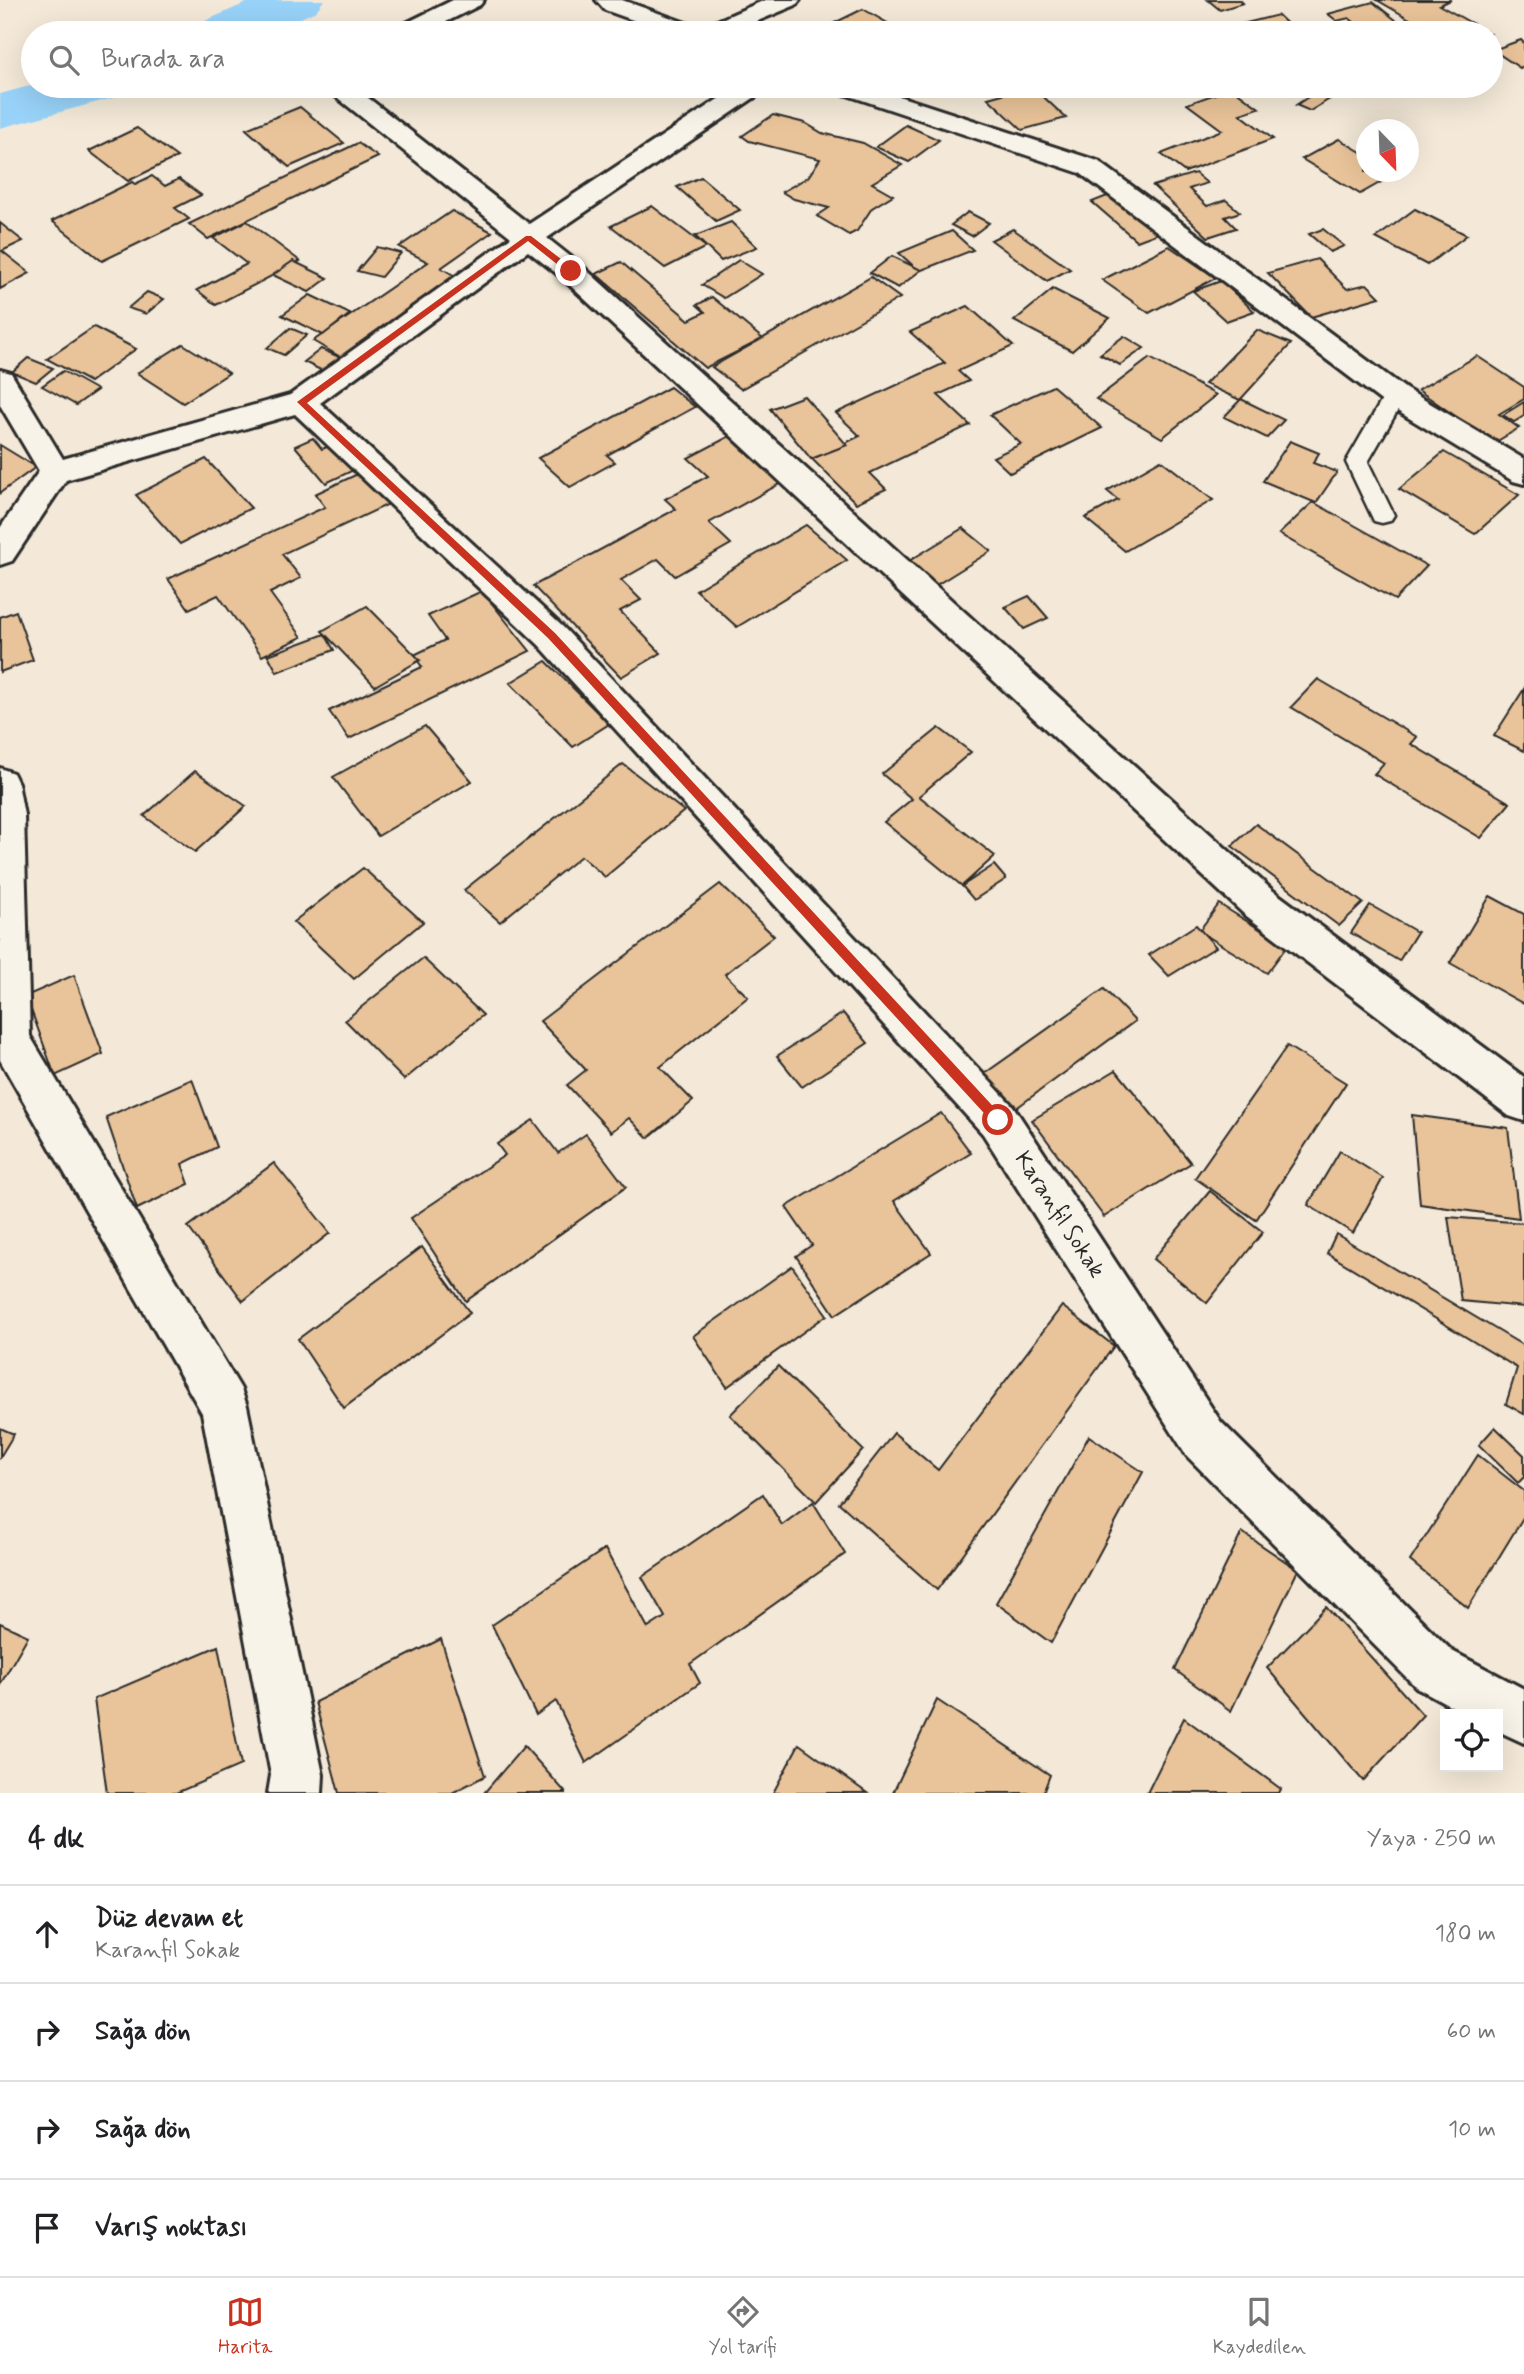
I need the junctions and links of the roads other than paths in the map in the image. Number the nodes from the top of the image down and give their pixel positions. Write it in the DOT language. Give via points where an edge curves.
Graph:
graph roads {
  1 [pos="472,0"];
  2 [pos="608,0"];
  3 [pos="788,0"];
  4 [pos="429,21"];
  5 [pos="658,21"];
  6 [pos="734,21"];
  7 [pos="353,98"];
  8 [pos="737,98"];
  9 [pos="880,98"];
  10 [pos="528,237"];
  11 [pos="0,380"];
  12 [pos="1395,396"];
  13 [pos="301,402"];
  14 [pos="55,471"];
  15 [pos="1524,473"];
  16 [pos="1382,515"];
  17 [pos="0,553"];
  18 [pos="0,783"];
  19 [pos="1524,1102"];
  20 [pos="1524,1717"];
  21 [pos="295,1793"];
  1 -- 4 [label="street"];
  2 -- 5 [label="street"];
  3 -- 6 [label="street"];
  7 -- 10 [label="street"];
  8 -- 10 [label="street"];
  9 -- 12 [label="street" via="1089,167"];
  10 -- 13 [label="street"];
  10 -- 19 [label="street" via="581,280 1258,902"];
  11 -- 14 [label="street"];
  12 -- 15 [label="street"];
  12 -- 16 [label="lane" via="1357,462"];
  13 -- 14 [label="street"];
  13 -- 20 [label="street, Karanfil Sokak" via="551,636 998,1120 1205,1439 1434,1669"];
  14 -- 17 [label="street"];
  18 -- 21 [label="street" via="5,815 10,1039 224,1406 297,1775"];
}
